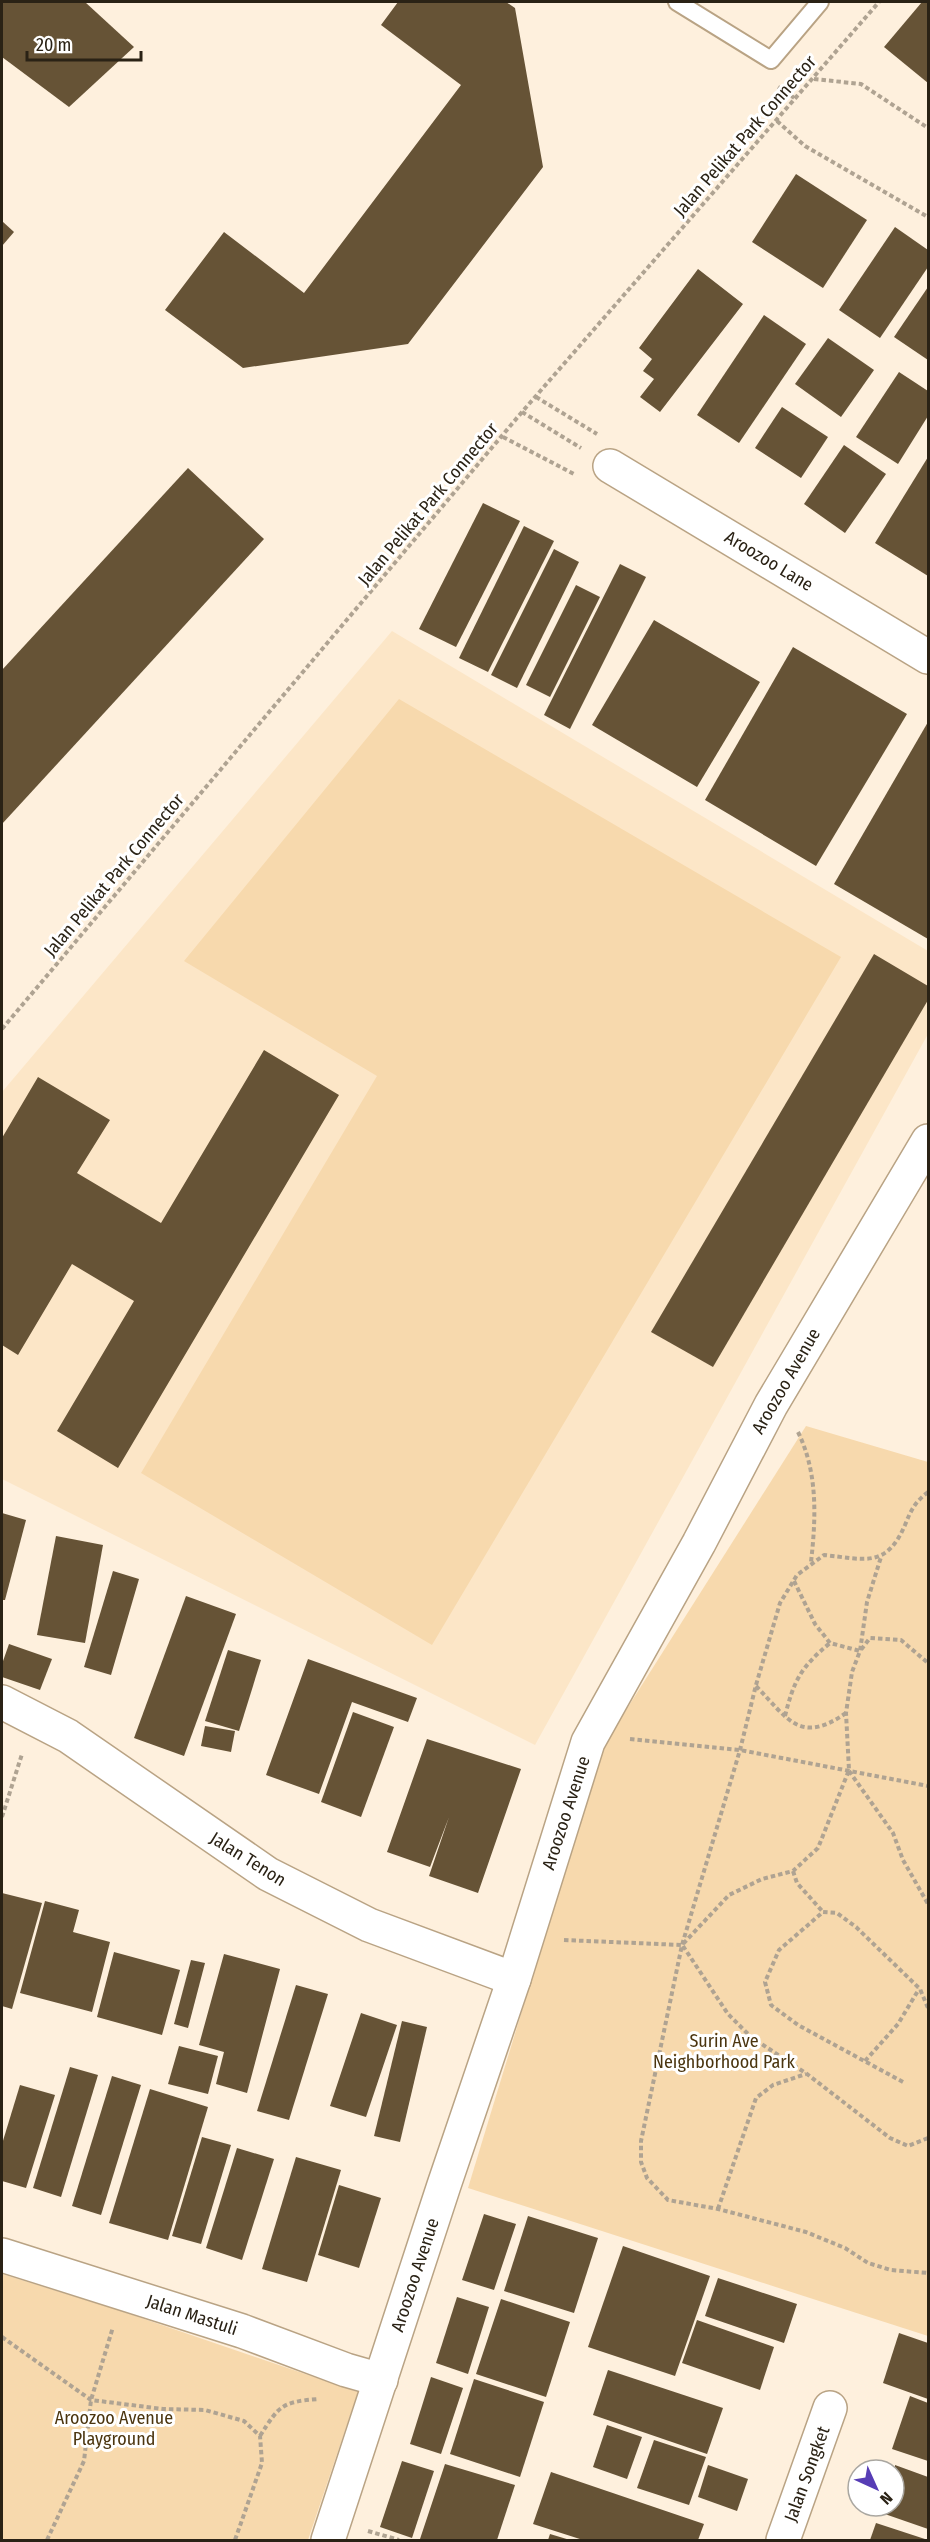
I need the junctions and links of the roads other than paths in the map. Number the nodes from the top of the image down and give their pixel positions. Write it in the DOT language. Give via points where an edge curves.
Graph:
graph roads {
  1 [pos="677,2"];
  2 [pos="820,2"];
  3 [pos="610,466"];
  4 [pos="928,657"];
  5 [pos="928,1141"];
  6 [pos="9,1722"];
  7 [pos="514,1979"];
  8 [pos="2,2255"];
  9 [pos="381,2380"];
  10 [pos="831,2408"];
  11 [pos="328,2541"];
  12 [pos="783,2541"];
  1 -- 2 [label="lane" via="771,60"];
  3 -- 4 [label="street, Aroozoo Lane"];
  5 -- 7 [label="street, Aroozoo Avenue" via="771,1405 588,1742"];
  6 -- 7 [label="street, Jalan Tenon" via="76,1742 268,1874 369,1925"];
  7 -- 9 [label="street, Aroozoo Avenue"];
  8 -- 9 [label="street, Jalan Mastuli"];
  9 -- 11 [label="street, Aroozoo Avenue"];
  10 -- 12 [label="street, Jalan Songket"];
}
